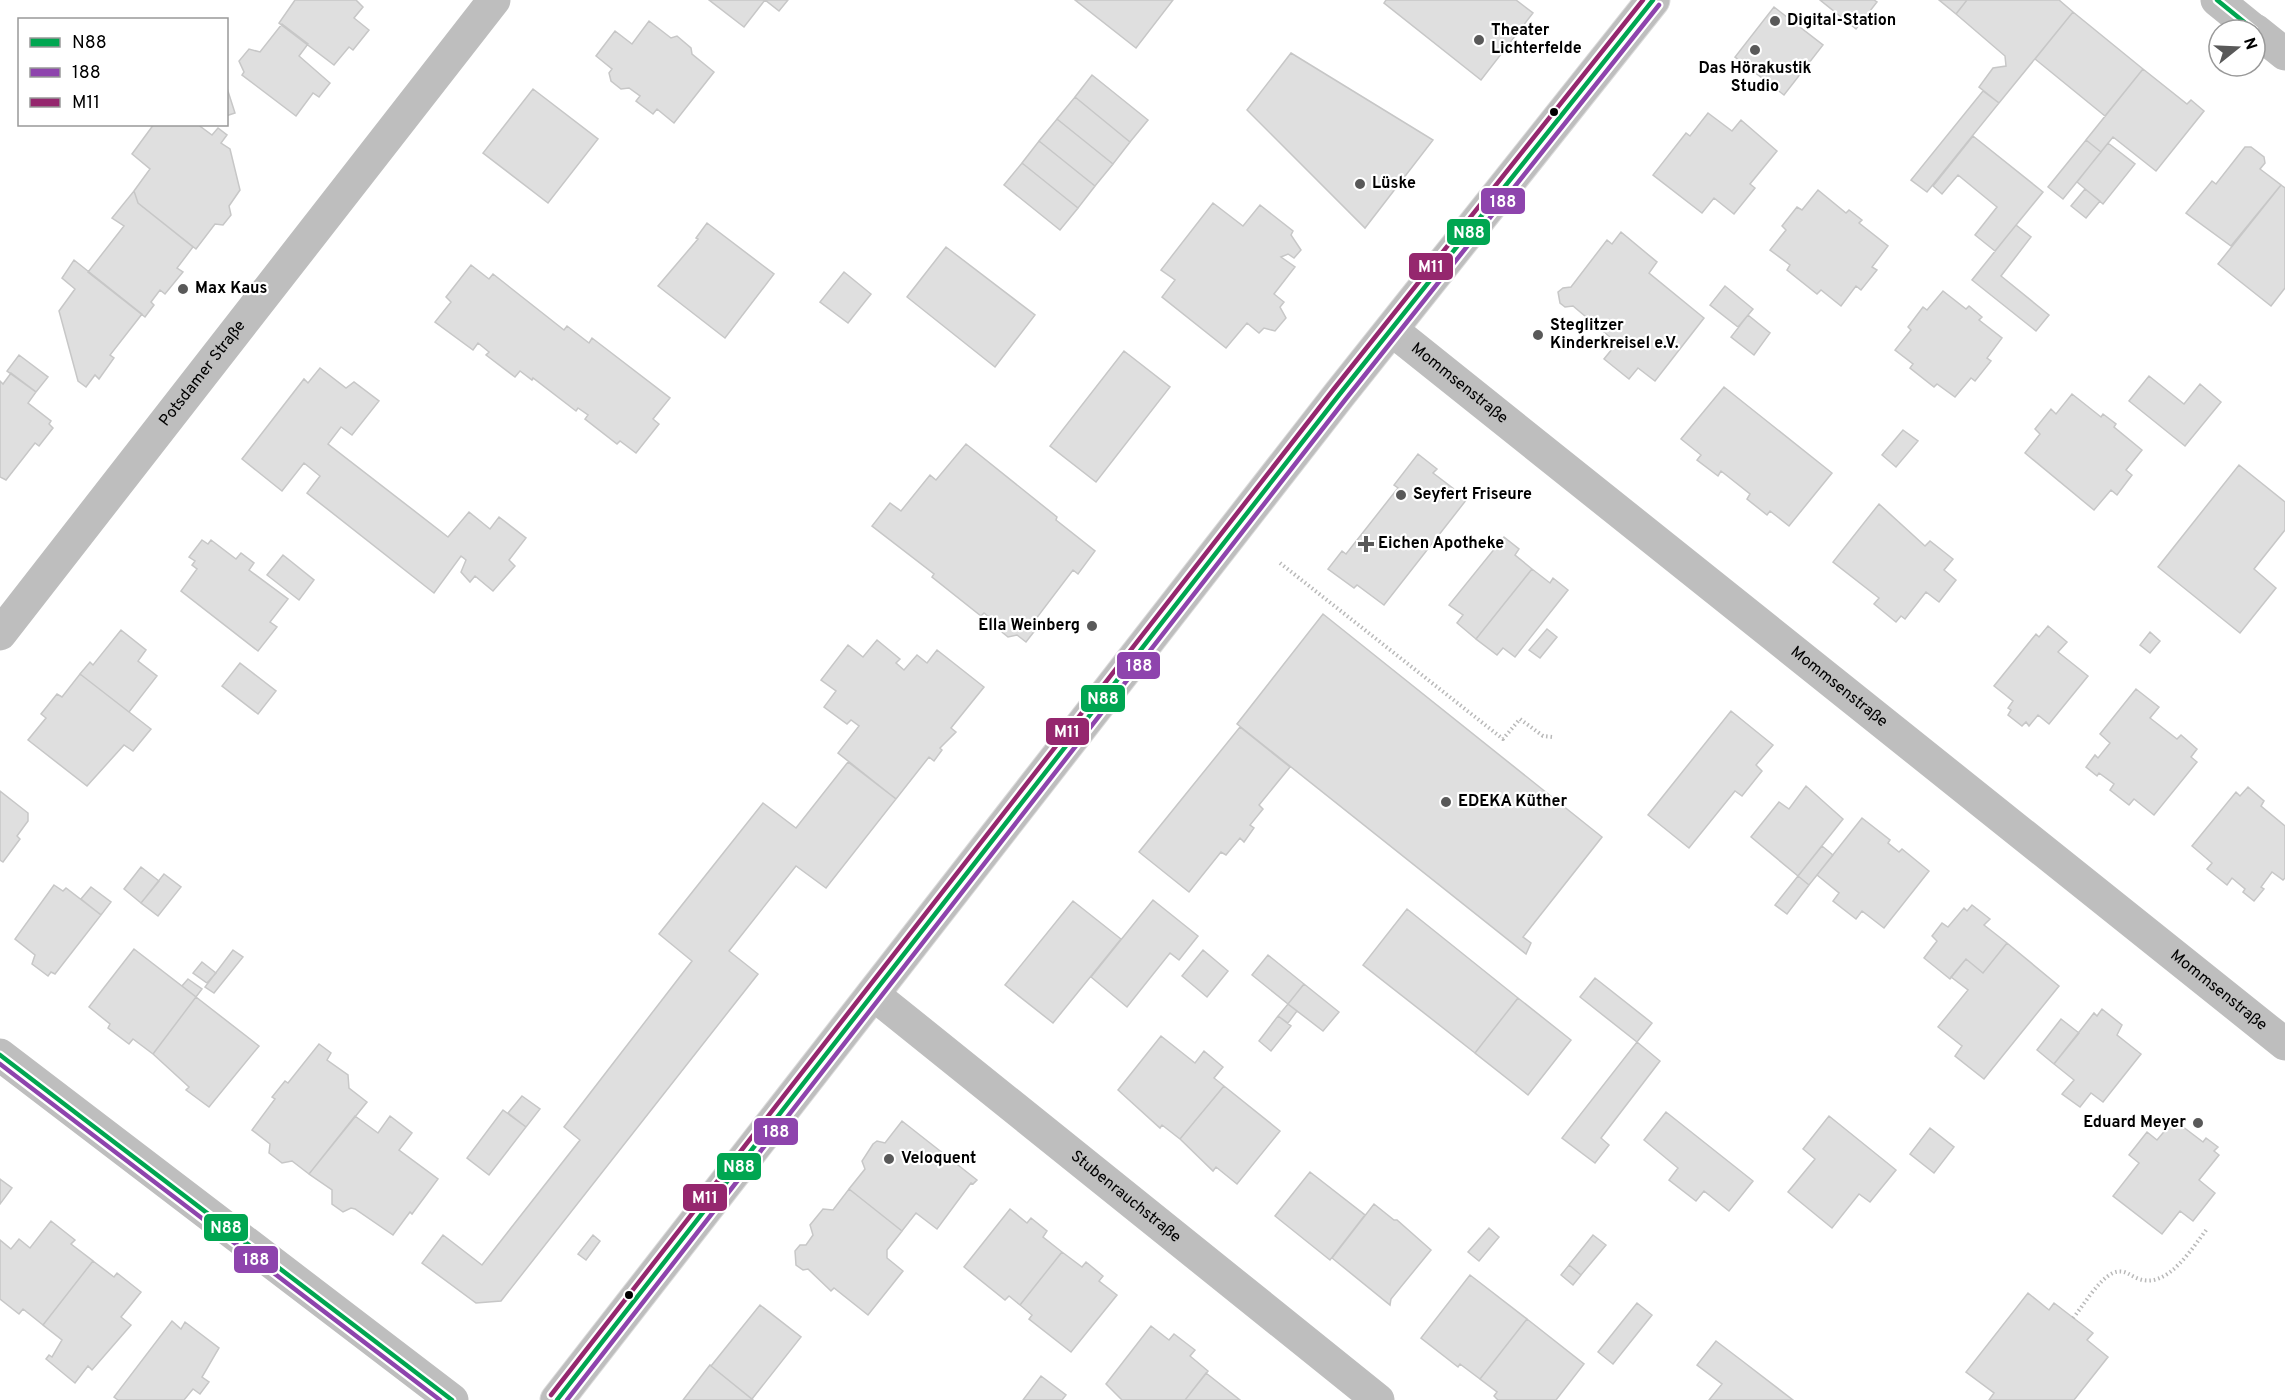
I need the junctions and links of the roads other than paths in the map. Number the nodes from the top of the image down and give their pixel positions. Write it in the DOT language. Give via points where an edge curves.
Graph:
graph roads {
  1 [pos="494,0"];
  2 [pos="1653,0"];
  3 [pos="2217,0"];
  4 [pos="2240,18"];
  5 [pos="2267,40"];
  6 [pos="2285,54"];
  7 [pos="1392,330"];
  8 [pos="0,634"];
  9 [pos="873,994"];
  10 [pos="2285,1044"];
  11 [pos="0,1055"];
  12 [pos="452,1400"];
  13 [pos="557,1400"];
  14 [pos="1378,1400"];
  1 -- 8 [label="street, Potsdamer Straße"];
  2 -- 7 [label="street"];
  3 -- 4 [label="street"];
  5 -- 6 [label="street"];
  7 -- 9 [label="street"];
  7 -- 10 [label="street, Mommsenstraße"];
  9 -- 13 [label="street"];
  9 -- 14 [label="street, Stubenrauchstraße"];
  11 -- 12 [label="street"];
}
